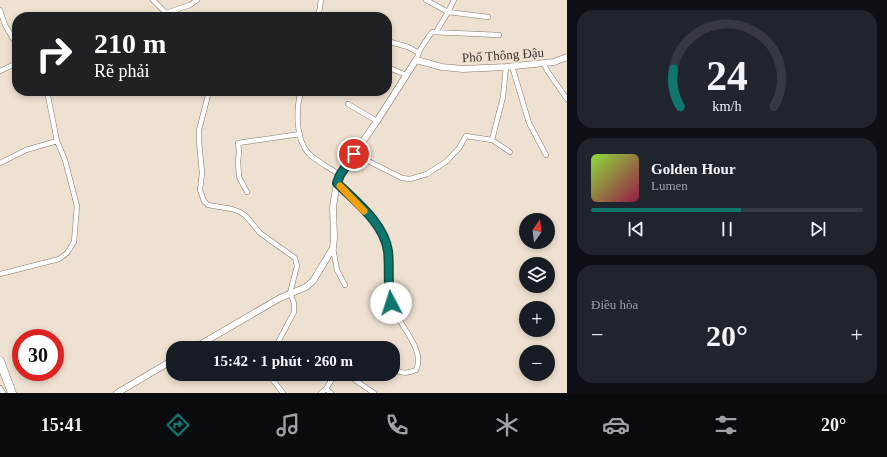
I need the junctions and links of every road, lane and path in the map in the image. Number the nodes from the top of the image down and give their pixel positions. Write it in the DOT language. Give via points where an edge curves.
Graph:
graph roads {
  1 [pos="153,0"];
  2 [pos="197,0"];
  3 [pos="321,0"];
  4 [pos="426,0"];
  5 [pos="454,0"];
  6 [pos="0,10"];
  7 [pos="164,12"];
  8 [pos="174,12"];
  9 [pos="320,12"];
  10 [pos="448,12"];
  11 [pos="488,17"];
  12 [pos="436,32"];
  13 [pos="499,35"];
  14 [pos="12,37"];
  15 [pos="392,42"];
  16 [pos="419,53"];
  17 [pos="567,57"];
  18 [pos="416,60"];
  19 [pos="543,62"];
  20 [pos="12,65"];
  21 [pos="509,67"];
  22 [pos="392,69"];
  23 [pos="0,71"];
  24 [pos="406,75"];
  25 [pos="48,96"];
  26 [pos="207,96"];
  27 [pos="299,96"];
  28 [pos="567,99"];
  29 [pos="348,104"];
  30 [pos="377,120"];
  31 [pos="300,134"];
  32 [pos="492,140"];
  33 [pos="57,141"];
  34 [pos="510,152"];
  35 [pos="354,154"];
  36 [pos="546,155"];
  37 [pos="0,163"];
  38 [pos="340,175"];
  39 [pos="337,183"];
  40 [pos="247,192"];
  41 [pos="333,248"];
  42 [pos="0,274"];
  43 [pos="345,285"];
  44 [pos="290,293"];
  45 [pos="206,341"];
  46 [pos="279,341"];
  47 [pos="0,360"];
  48 [pos="166,364"];
  49 [pos="400,372"];
  50 [pos="274,381"];
  51 [pos="330,381"];
  52 [pos="356,381"];
  53 [pos="0,388"];
  54 [pos="326,388"];
  55 [pos="3,393"];
  56 [pos="12,393"];
  57 [pos="117,393"];
  58 [pos="283,393"];
  59 [pos="321,393"];
  60 [pos="330,393"];
  61 [pos="374,393"];
  1 -- 7 [label="street"];
  2 -- 8 [label="street"];
  3 -- 9 [label="street"];
  4 -- 10 [label="street"];
  5 -- 10 [label="street"];
  6 -- 14 [label="street" via="4,25"];
  10 -- 11 [label="street"];
  10 -- 12 [label="street"];
  12 -- 13 [label="street"];
  12 -- 16 [label="street" via="430,34"];
  15 -- 16 [label="street"];
  16 -- 18 [label="street"];
  17 -- 19 [label="street, Phố Thông Đậu" via="554,62"];
  18 -- 21 [label="street, Phố Thông Đậu" via="457,69"];
  18 -- 24 [label="street"];
  19 -- 21 [label="street, Phố Thông Đậu"];
  19 -- 28 [label="street"];
  20 -- 23 [label="street"];
  21 -- 32 [label="street"];
  21 -- 36 [label="street" via="529,123"];
  22 -- 24 [label="street"];
  24 -- 30 [label="street"];
  25 -- 33 [label="street"];
  26 -- 44 [label="street" via="199,130 202,196 208,205 232,209 246,216 260,233 295,258 297,266"];
  27 -- 31 [label="street" via="297,111"];
  29 -- 30 [label="street"];
  30 -- 35 [label="street"];
  31 -- 38 [label="street" via="310,155"];
  31 -- 40 [label="street" via="238,143 239,177"];
  32 -- 34 [label="street"];
  32 -- 35 [label="street" via="466,136 447,161 427,174 410,179 398,176"];
  33 -- 37 [label="street" via="26,150"];
  33 -- 42 [label="street" via="65,160 77,206 73,246 59,259"];
  35 -- 38 [label="street"];
  38 -- 39 [label="street"];
  39 -- 41 [label="street" via="333,206"];
  39 -- 49 [label="street" via="382,230 385,239 391,303 418,358 416,370"];
  41 -- 43 [label="street" via="337,270"];
  41 -- 44 [label="street" via="310,284"];
  44 -- 45 [label="street"];
  44 -- 46 [label="street" via="294,312"];
  47 -- 56 [label="highway"];
  48 -- 57 [label="street"];
  50 -- 58 [label="street"];
  51 -- 54 [label="street"];
  52 -- 61 [label="street"];
  53 -- 55 [label="street"];
  54 -- 59 [label="street"];
  54 -- 60 [label="street"];
}
